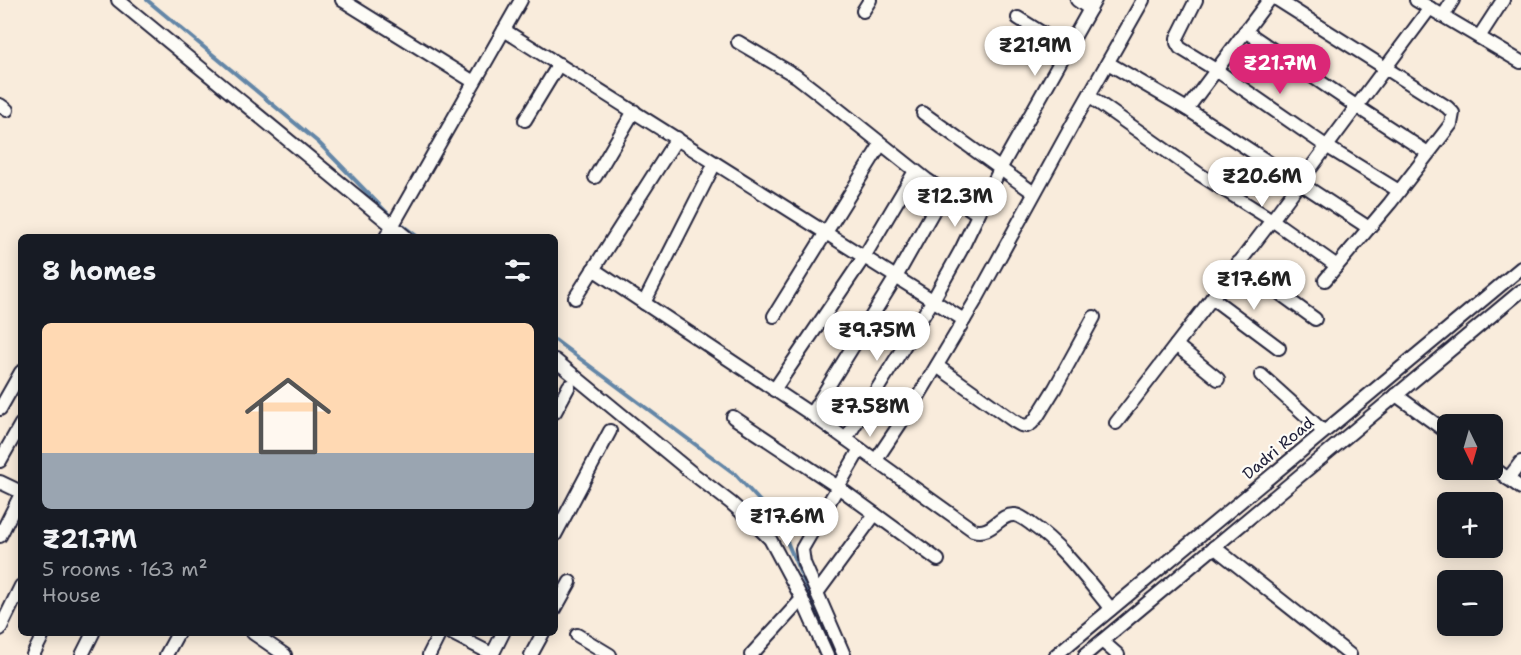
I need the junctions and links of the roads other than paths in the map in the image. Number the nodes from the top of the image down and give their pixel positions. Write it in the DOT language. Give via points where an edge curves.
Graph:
graph roads {
  1 [pos="118,0"];
  2 [pos="342,0"];
  3 [pos="521,0"];
  4 [pos="870,0"];
  5 [pos="1077,0"];
  6 [pos="1143,0"];
  7 [pos="1196,0"];
  8 [pos="1269,0"];
  9 [pos="1278,0"];
  10 [pos="1416,0"];
  11 [pos="1453,0"];
  12 [pos="1503,0"];
  13 [pos="1093,4"];
  14 [pos="1430,8"];
  15 [pos="863,11"];
  16 [pos="1443,16"];
  17 [pos="1018,18"];
  18 [pos="504,30"];
  19 [pos="1245,31"];
  20 [pos="1479,37"];
  21 [pos="738,42"];
  22 [pos="1068,49"];
  23 [pos="1521,62"];
  24 [pos="1108,63"];
  25 [pos="559,64"];
  26 [pos="1385,67"];
  27 [pos="1216,70"];
  28 [pos="474,82"];
  29 [pos="1089,96"];
  30 [pos="1356,106"];
  31 [pos="1187,109"];
  32 [pos="634,111"];
  33 [pos="923,114"];
  34 [pos="525,120"];
  35 [pos="677,138"];
  36 [pos="881,144"];
  37 [pos="1326,146"];
  38 [pos="1428,153"];
  39 [pos="715,163"];
  40 [pos="1000,169"];
  41 [pos="915,171"];
  42 [pos="595,177"];
  43 [pos="1299,182"];
  44 [pos="1400,191"];
  45 [pos="944,192"];
  46 [pos="1034,194"];
  47 [pos="978,214"];
  48 [pos="1272,220"];
  49 [pos="392,225"];
  50 [pos="1369,228"];
  51 [pos="826,234"];
  52 [pos="864,257"];
  53 [pos="1238,263"];
  54 [pos="1337,266"];
  55 [pos="1521,268"];
  56 [pos="593,269"];
  57 [pos="896,277"];
  58 [pos="1325,280"];
  59 [pos="1521,291"];
  60 [pos="575,298"];
  61 [pos="1212,298"];
  62 [pos="933,300"];
  63 [pos="644,303"];
  64 [pos="774,316"];
  65 [pos="1094,317"];
  66 [pos="1315,319"];
  67 [pos="964,320"];
  68 [pos="1176,345"];
  69 [pos="1279,348"];
  70 [pos="558,362"];
  71 [pos="937,366"];
  72 [pos="1261,375"];
  73 [pos="1218,379"];
  74 [pos="18,381"];
  75 [pos="568,386"];
  76 [pos="774,390"];
  77 [pos="1396,395"];
  78 [pos="558,406"];
  79 [pos="0,409"];
  80 [pos="811,414"];
  81 [pos="733,417"];
  82 [pos="1116,423"];
  83 [pos="1437,425"];
  84 [pos="18,429"];
  85 [pos="610,431"];
  86 [pos="1323,431"];
  87 [pos="846,440"];
  88 [pos="860,449"];
  89 [pos="876,460"];
  90 [pos="0,461"];
  91 [pos="1521,462"];
  92 [pos="1503,475"];
  93 [pos="1508,479"];
  94 [pos="0,482"];
  95 [pos="838,487"];
  96 [pos="1521,488"];
  97 [pos="18,491"];
  98 [pos="18,499"];
  99 [pos="875,514"];
  100 [pos="558,529"];
  101 [pos="0,537"];
  102 [pos="1214,547"];
  103 [pos="938,560"];
  104 [pos="570,582"];
  105 [pos="18,591"];
  106 [pos="817,593"];
  107 [pos="802,599"];
  108 [pos="558,600"];
  109 [pos="1112,609"];
  110 [pos="4,613"];
  111 [pos="0,629"];
  112 [pos="577,635"];
  113 [pos="42,636"];
  114 [pos="92,636"];
  115 [pos="176,636"];
  116 [pos="257,636"];
  117 [pos="438,636"];
  118 [pos="456,636"];
  119 [pos="502,636"];
  120 [pos="541,636"];
  121 [pos="1102,641"];
  122 [pos="590,650"];
  123 [pos="33,655"];
  124 [pos="82,655"];
  125 [pos="166,655"];
  126 [pos="285,655"];
  127 [pos="429,655"];
  128 [pos="492,655"];
  129 [pos="531,655"];
  130 [pos="609,655"];
  131 [pos="751,655"];
  132 [pos="827,655"];
  133 [pos="844,655"];
  134 [pos="1056,655"];
  135 [pos="1085,655"];
  136 [pos="1118,655"];
  137 [pos="1350,655"];
  1 -- 49 [label="street"];
  2 -- 28 [label="street"];
  3 -- 18 [label="street"];
  4 -- 15 [label="street"];
  5 -- 13 [label="street"];
  6 -- 24 [label="street"];
  7 -- 27 [label="street" via="1177,43"];
  8 -- 19 [label="street"];
  9 -- 26 [label="street"];
  10 -- 14 [label="street"];
  11 -- 16 [label="street"];
  12 -- 20 [label="street"];
  13 -- 22 [label="street"];
  14 -- 16 [label="street"];
  14 -- 26 [label="street"];
  16 -- 20 [label="street"];
  17 -- 22 [label="street"];
  18 -- 25 [label="street"];
  18 -- 28 [label="street"];
  19 -- 27 [label="street"];
  19 -- 30 [label="street"];
  20 -- 23 [label="street"];
  21 -- 36 [label="street" via="796,76"];
  22 -- 40 [label="street"];
  24 -- 29 [label="street"];
  24 -- 31 [label="street"];
  25 -- 32 [label="street"];
  25 -- 34 [label="street"];
  26 -- 30 [label="street"];
  26 -- 38 [label="street" via="1452,113 1451,124"];
  27 -- 31 [label="street"];
  27 -- 37 [label="street"];
  28 -- 49 [label="street"];
  29 -- 46 [label="street"];
  29 -- 48 [label="street" via="1198,174"];
  30 -- 37 [label="street"];
  30 -- 38 [label="street"];
  31 -- 43 [label="street"];
  32 -- 35 [label="street"];
  32 -- 42 [label="street"];
  33 -- 40 [label="street"];
  35 -- 39 [label="street"];
  35 -- 56 [label="street"];
  36 -- 41 [label="street"];
  36 -- 51 [label="street"];
  37 -- 43 [label="street"];
  37 -- 44 [label="street"];
  38 -- 44 [label="street"];
  39 -- 51 [label="street"];
  39 -- 63 [label="street"];
  40 -- 46 [label="street"];
  40 -- 47 [label="street"];
  41 -- 45 [label="street"];
  41 -- 52 [label="street"];
  43 -- 48 [label="street"];
  43 -- 50 [label="street"];
  44 -- 50 [label="street"];
  45 -- 47 [label="street"];
  45 -- 57 [label="street"];
  46 -- 67 [label="street"];
  47 -- 62 [label="street"];
  48 -- 53 [label="street"];
  48 -- 54 [label="street"];
  50 -- 54 [label="street"];
  51 -- 52 [label="street"];
  51 -- 64 [label="street"];
  52 -- 57 [label="street"];
  52 -- 76 [label="street"];
  53 -- 61 [label="street"];
  53 -- 66 [label="street"];
  54 -- 58 [label="street"];
  55 -- 86 [label="street, Dadri Road"];
  56 -- 60 [label="street"];
  56 -- 63 [label="street"];
  57 -- 62 [label="street"];
  57 -- 80 [label="street"];
  59 -- 77 [label="street"];
  61 -- 68 [label="street"];
  61 -- 69 [label="street"];
  62 -- 67 [label="street"];
  62 -- 87 [label="street"];
  63 -- 76 [label="street"];
  65 -- 71 [label="street" via="1045,405 1027,426 1014,421"];
  67 -- 71 [label="street"];
  68 -- 73 [label="street"];
  68 -- 82 [label="street"];
  70 -- 107 [label="street" via="758,526 770,539"];
  71 -- 89 [label="street"];
  72 -- 86 [label="street"];
  74 -- 79 [label="street"];
  75 -- 78 [label="street"];
  76 -- 80 [label="street"];
  77 -- 83 [label="street"];
  77 -- 102 [label="street"];
  80 -- 87 [label="street"];
  81 -- 95 [label="street"];
  84 -- 90 [label="street"];
  85 -- 100 [label="street"];
  86 -- 109 [label="street, Dadri Road"];
  87 -- 88 [label="street"];
  88 -- 89 [label="street"];
  88 -- 95 [label="street"];
  89 -- 109 [label="street" via="973,530 984,531 1008,516 1023,519 1058,546"];
  91 -- 93 [label="street"];
  92 -- 93 [label="street"];
  93 -- 96 [label="street"];
  94 -- 97 [label="street"];
  95 -- 99 [label="street"];
  95 -- 106 [label="street" via="802,549"];
  98 -- 101 [label="street"];
  99 -- 103 [label="street"];
  99 -- 106 [label="street"];
  102 -- 121 [label="street"];
  102 -- 137 [label="street"];
  104 -- 108 [label="street"];
  105 -- 110 [label="street"];
  106 -- 133 [label="street"];
  107 -- 131 [label="street"];
  107 -- 132 [label="street"];
  109 -- 134 [label="street, Dadri Road"];
  110 -- 111 [label="street"];
  112 -- 122 [label="street"];
  113 -- 123 [label="street"];
  114 -- 124 [label="street"];
  115 -- 125 [label="street"];
  116 -- 126 [label="street"];
  117 -- 127 [label="street"];
  118 -- 128 [label="street"];
  119 -- 128 [label="street"];
  120 -- 129 [label="street"];
  121 -- 135 [label="street"];
  121 -- 136 [label="street"];
  122 -- 130 [label="street"];
}
